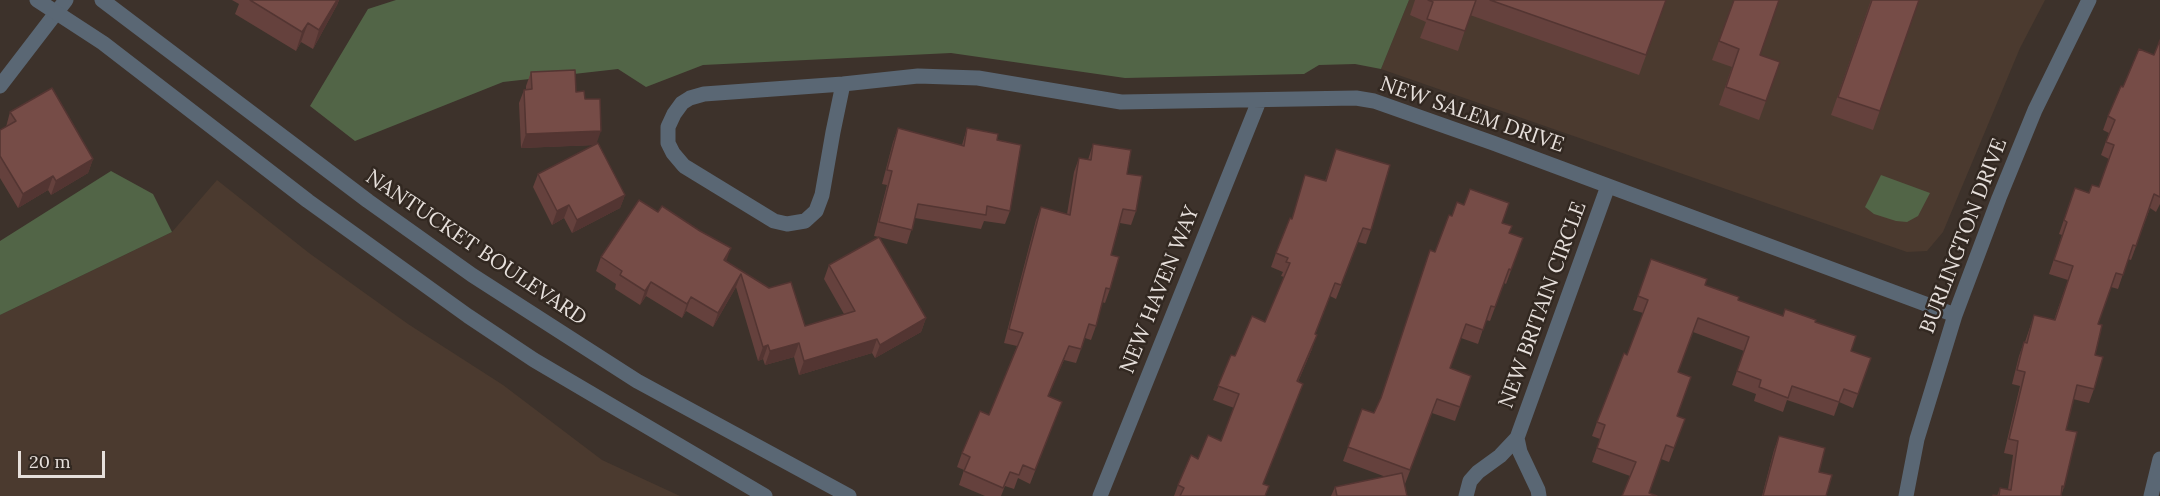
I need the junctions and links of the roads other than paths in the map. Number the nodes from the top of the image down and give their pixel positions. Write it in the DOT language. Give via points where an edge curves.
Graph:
graph roads {
  1 [pos="37,0"];
  2 [pos="66,0"];
  3 [pos="102,0"];
  4 [pos="2089,0"];
  5 [pos="55,13"];
  6 [pos="843,84"];
  7 [pos="0,86"];
  8 [pos="1259,101"];
  9 [pos="1608,186"];
  10 [pos="1955,315"];
  11 [pos="1517,438"];
  12 [pos="2160,459"];
  13 [pos="765,496"];
  14 [pos="849,496"];
  15 [pos="1100,496"];
  16 [pos="1466,496"];
  17 [pos="1539,496"];
  18 [pos="1906,496"];
  19 [pos="2151,496"];
  1 -- 5 [label="street"];
  2 -- 5 [label="street"];
  3 -- 14 [label="street, NANTUCKET BOULEVARD" via="472,275 637,381"];
  4 -- 10 [label="street, BURLINGTON DRIVE" via="2035,110"];
  5 -- 7 [label="street"];
  5 -- 13 [label="street" via="103,43 308,201 468,316 534,360"];
  6 -- 6 [label="street, NEW SALEM DRIVE" via="690,98 674,114 668,127 668,143 684,166 774,221 787,225 805,221 816,211 822,195"];
  6 -- 8 [label="street, NEW SALEM DRIVE" via="947,76 1120,102"];
  8 -- 9 [label="street, NEW SALEM DRIVE" via="1374,101"];
  8 -- 15 [label="street, NEW HAVEN WAY"];
  9 -- 10 [label="street, NEW SALEM DRIVE"];
  9 -- 11 [label="street, NEW BRITAIN CIRCLE"];
  10 -- 18 [label="street, BURLINGTON DRIVE" via="1920,428"];
  11 -- 16 [label="street, NEW BRITAIN CIRCLE" via="1470,481"];
  11 -- 17 [label="street, NEW BRITAIN CIRCLE"];
  12 -- 19 [label="street"];
}
